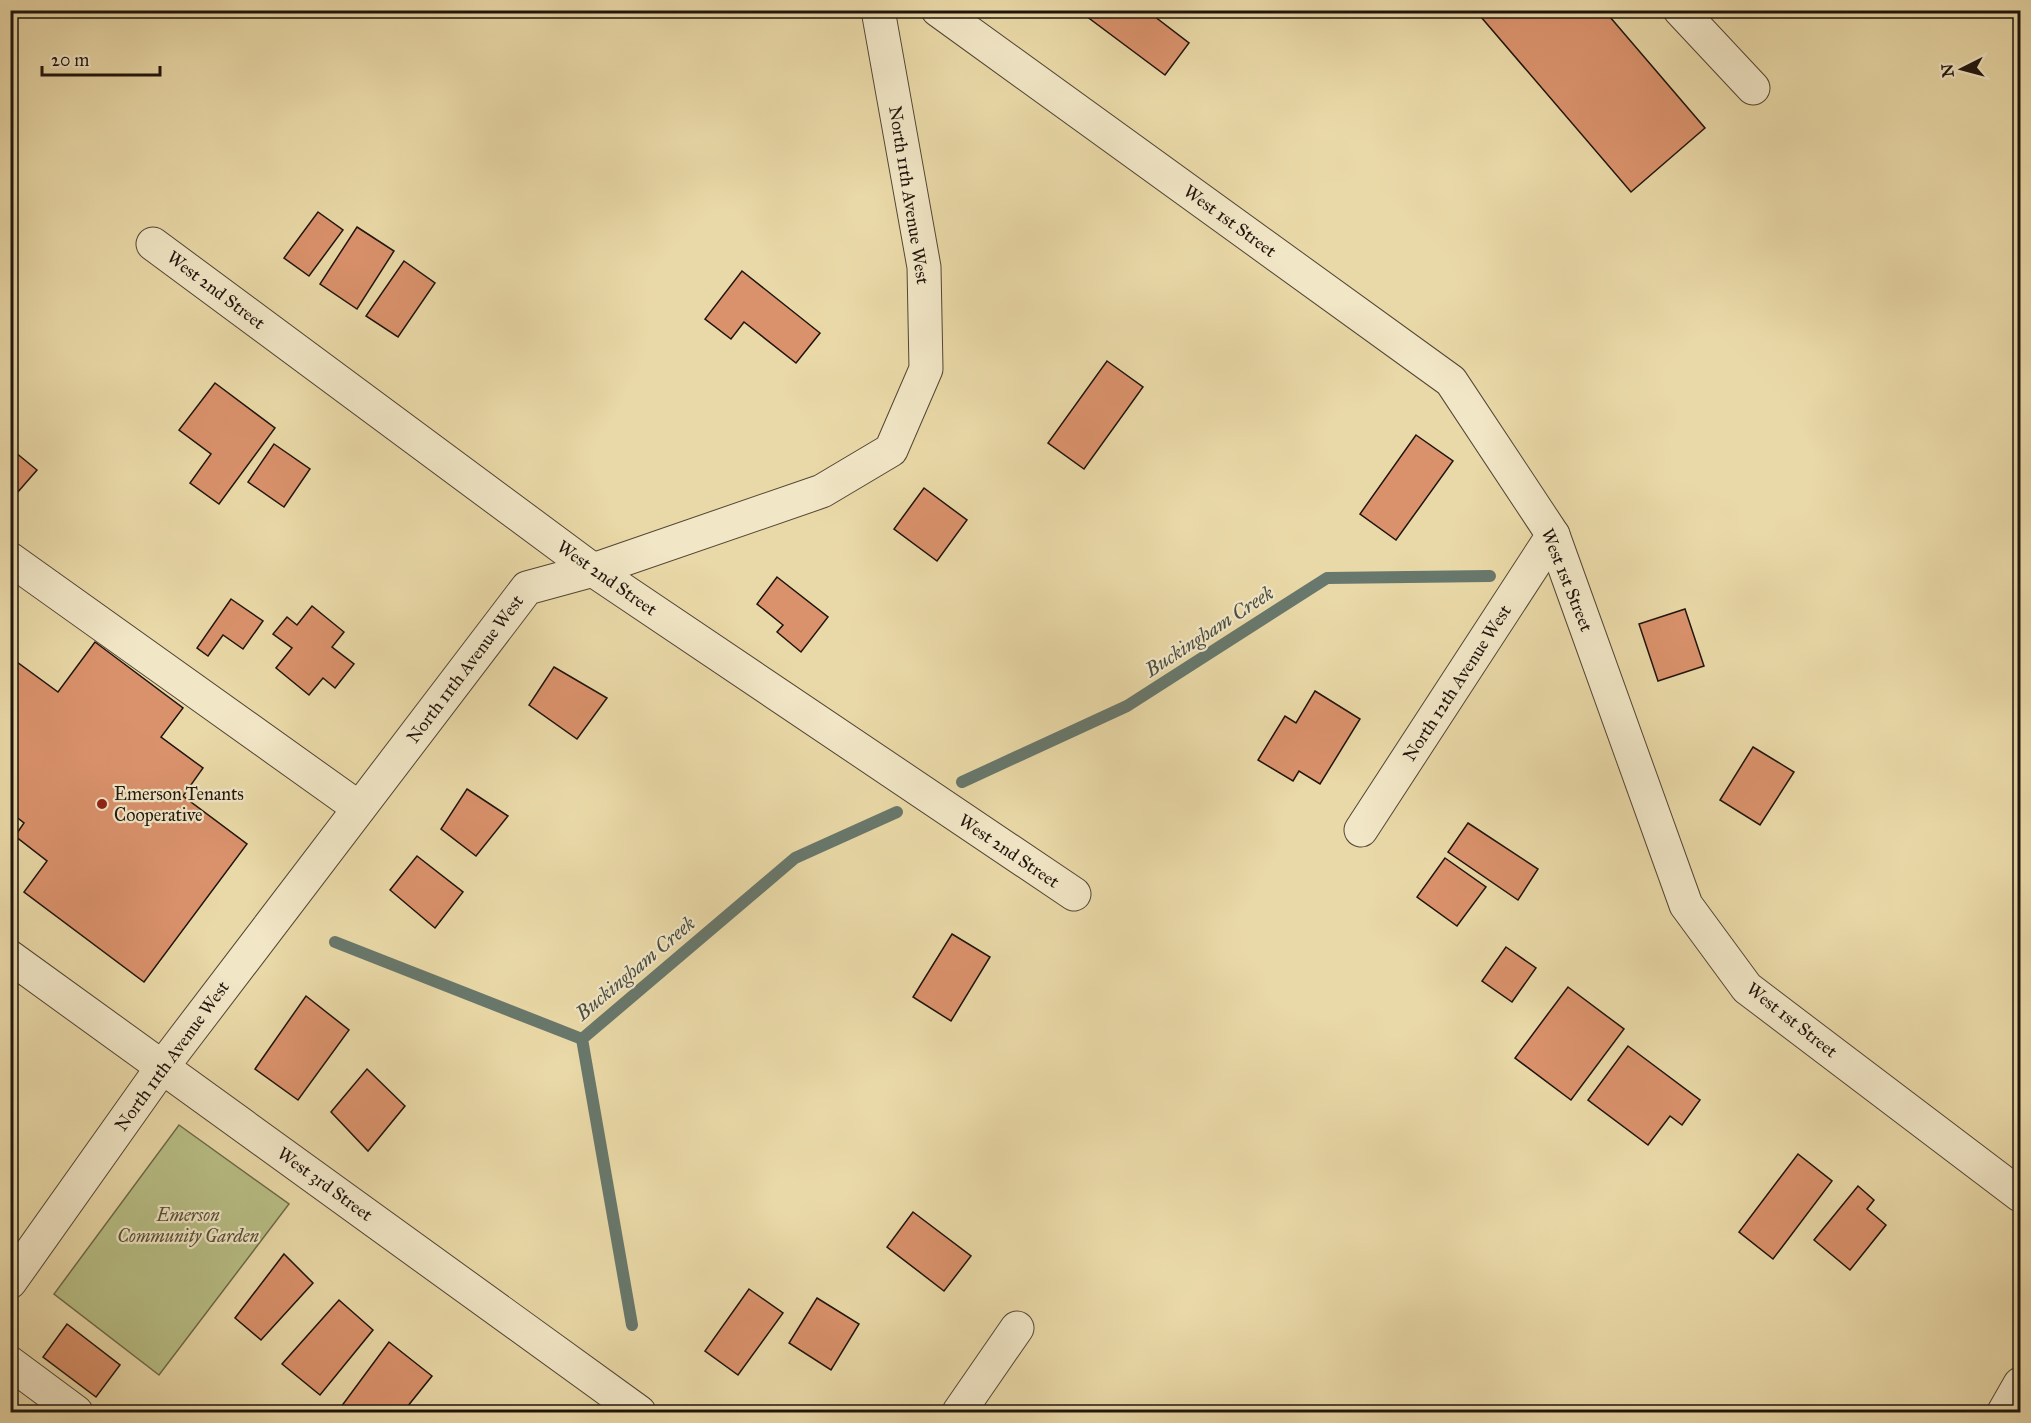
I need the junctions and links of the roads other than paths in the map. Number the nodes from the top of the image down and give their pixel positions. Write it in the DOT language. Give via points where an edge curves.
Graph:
graph roads {
  1 [pos="878,10"];
  2 [pos="938,10"];
  3 [pos="1680,10"];
  4 [pos="1753,88"];
  5 [pos="153,244"];
  6 [pos="1553,535"];
  7 [pos="10,559"];
  8 [pos="593,570"];
  9 [pos="359,808"];
  10 [pos="1361,830"];
  11 [pos="1074,894"];
  12 [pos="10,957"];
  13 [pos="163,1066"];
  14 [pos="2020,1195"];
  15 [pos="10,1282"];
  16 [pos="1017,1328"];
  17 [pos="10,1363"];
  18 [pos="2020,1384"];
  19 [pos="76,1413"];
  20 [pos="639,1413"];
  21 [pos="959,1413"];
  22 [pos="2004,1413"];
  1 -- 8 [label="street, North 11th Avenue West" via="924,267 926,369 891,450 822,491"];
  2 -- 6 [label="street, West 1st Street" via="1451,381"];
  3 -- 4 [label="street"];
  5 -- 8 [label="street, West 2nd Street"];
  6 -- 10 [label="street, North 12th Avenue West"];
  6 -- 14 [label="street, West 1st Street" via="1686,905 1747,988"];
  7 -- 9 [label="street"];
  8 -- 9 [label="street, North 11th Avenue West" via="527,588"];
  8 -- 11 [label="street, West 2nd Street"];
  9 -- 13 [label="street, North 11th Avenue West"];
  12 -- 13 [label="street, West 3rd Street"];
  13 -- 15 [label="street, North 11th Avenue West"];
  13 -- 20 [label="street, West 3rd Street"];
  16 -- 21 [label="street"];
  17 -- 19 [label="street"];
  18 -- 22 [label="street"];
}
